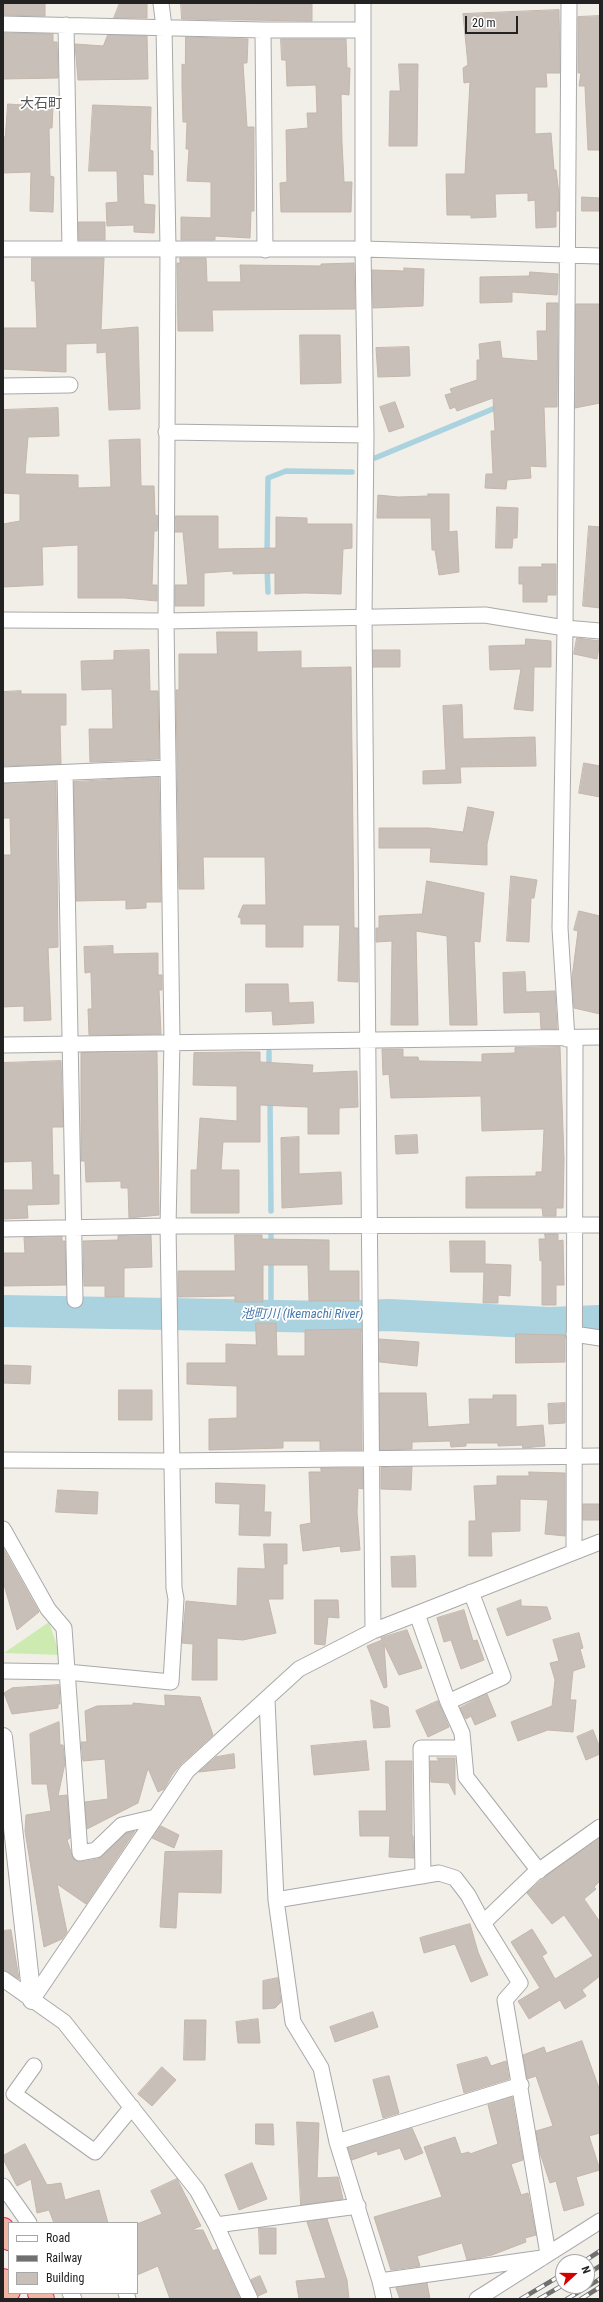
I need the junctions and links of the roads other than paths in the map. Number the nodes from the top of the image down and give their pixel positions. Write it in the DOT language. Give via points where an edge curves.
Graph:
graph roads {
  1 [pos="161,3"];
  2 [pos="362,3"];
  3 [pos="569,3"];
  4 [pos="3,24"];
  5 [pos="66,25"];
  6 [pos="164,27"];
  7 [pos="262,30"];
  8 [pos="362,30"];
  9 [pos="70,248"];
  10 [pos="168,248"];
  11 [pos="3,249"];
  12 [pos="265,250"];
  13 [pos="363,250"];
  14 [pos="569,256"];
  15 [pos="600,256"];
  16 [pos="70,385"];
  17 [pos="3,386"];
  18 [pos="166,432"];
  19 [pos="366,435"];
  20 [pos="364,617"];
  21 [pos="3,620"];
  22 [pos="166,621"];
  23 [pos="565,628"];
  24 [pos="600,631"];
  25 [pos="168,768"];
  26 [pos="65,773"];
  27 [pos="3,776"];
  28 [pos="600,1037"];
  29 [pos="571,1039"];
  30 [pos="369,1041"];
  31 [pos="172,1042"];
  32 [pos="71,1044"];
  33 [pos="3,1045"];
  34 [pos="369,1225"];
  35 [pos="600,1225"];
  36 [pos="168,1226"];
  37 [pos="575,1226"];
  38 [pos="74,1227"];
  39 [pos="3,1229"];
  40 [pos="75,1300"];
  41 [pos="574,1334"];
  42 [pos="600,1338"];
  43 [pos="576,1456"];
  44 [pos="600,1456"];
  45 [pos="370,1459"];
  46 [pos="3,1460"];
  47 [pos="171,1461"];
  48 [pos="3,1529"];
  49 [pos="600,1542"];
  50 [pos="574,1552"];
  51 [pos="472,1592"];
  52 [pos="417,1614"];
  53 [pos="373,1631"];
  54 [pos="3,1671"];
  55 [pos="67,1672"];
  56 [pos="267,1700"];
  57 [pos="448,1702"];
  58 [pos="3,1737"];
  59 [pos="463,1748"];
  60 [pos="156,1817"];
  61 [pos="600,1827"];
  62 [pos="540,1871"];
  63 [pos="423,1876"];
  64 [pos="276,1900"];
  65 [pos="483,1923"];
  66 [pos="3,1979"];
  67 [pos="32,2000"];
  68 [pos="34,2066"];
  69 [pos="521,2085"];
  70 [pos="132,2107"];
  71 [pos="337,2142"];
  72 [pos="3,2186"];
  73 [pos="358,2206"];
  74 [pos="28,2222"];
  75 [pos="600,2222"];
  76 [pos="216,2225"];
  77 [pos="545,2256"];
  78 [pos="380,2281"];
  79 [pos="250,2299"];
  80 [pos="384,2299"];
  81 [pos="477,2299"];
  1 -- 6 [label="street"];
  2 -- 8 [label="street"];
  3 -- 14 [label="street"];
  4 -- 5 [label="street"];
  5 -- 6 [label="street"];
  5 -- 9 [label="street"];
  6 -- 7 [label="street"];
  6 -- 10 [label="street"];
  7 -- 8 [label="street"];
  7 -- 12 [label="street"];
  8 -- 13 [label="street"];
  9 -- 10 [label="street"];
  9 -- 11 [label="street"];
  10 -- 12 [label="street"];
  10 -- 18 [label="street"];
  12 -- 13 [label="street"];
  13 -- 14 [label="street"];
  13 -- 19 [label="street"];
  14 -- 15 [label="street"];
  14 -- 23 [label="street"];
  16 -- 17 [label="street"];
  18 -- 19 [label="street"];
  18 -- 22 [label="street"];
  19 -- 20 [label="street"];
  20 -- 22 [label="street"];
  20 -- 23 [label="street" via="485,615"];
  20 -- 30 [label="street"];
  21 -- 22 [label="street"];
  22 -- 25 [label="street"];
  23 -- 24 [label="street"];
  23 -- 29 [label="street" via="560,928"];
  25 -- 26 [label="street"];
  25 -- 31 [label="street"];
  26 -- 27 [label="street"];
  26 -- 32 [label="street"];
  28 -- 29 [label="street"];
  29 -- 30 [label="street" via="450,1038"];
  29 -- 37 [label="street"];
  30 -- 31 [label="street"];
  30 -- 34 [label="street"];
  31 -- 32 [label="street"];
  31 -- 36 [label="street"];
  32 -- 33 [label="street"];
  32 -- 38 [label="street"];
  34 -- 36 [label="street"];
  34 -- 37 [label="street"];
  34 -- 45 [label="street"];
  35 -- 37 [label="street"];
  36 -- 38 [label="street"];
  36 -- 47 [label="street"];
  37 -- 41 [label="street"];
  38 -- 39 [label="street"];
  38 -- 40 [label="street"];
  41 -- 42 [label="street"];
  41 -- 43 [label="street"];
  43 -- 44 [label="street"];
  43 -- 45 [label="street"];
  43 -- 50 [label="street"];
  45 -- 47 [label="street"];
  45 -- 53 [label="street"];
  46 -- 47 [label="street"];
  47 -- 55 [label="street" via="176,1599 171,1682"];
  48 -- 55 [label="street" via="48,1609 64,1628"];
  49 -- 50 [label="street"];
  50 -- 51 [label="street"];
  51 -- 52 [label="street"];
  51 -- 57 [label="street" via="503,1677"];
  52 -- 53 [label="street"];
  52 -- 57 [label="street"];
  53 -- 56 [label="street" via="299,1669"];
  54 -- 55 [label="street"];
  55 -- 60 [label="street" via="80,1853 96,1850 122,1825"];
  56 -- 60 [label="street" via="187,1771"];
  56 -- 64 [label="street"];
  57 -- 59 [label="street" via="462,1733"];
  58 -- 67 [label="street"];
  59 -- 62 [label="street" via="466,1777"];
  59 -- 63 [label="street" via="421,1748"];
  60 -- 67 [label="street"];
  61 -- 62 [label="street"];
  62 -- 65 [label="street"];
  63 -- 64 [label="street"];
  63 -- 65 [label="street" via="439,1873 455,1878 468,1895"];
  64 -- 71 [label="street" via="293,2022 321,2068"];
  65 -- 69 [label="street" via="520,1983 505,2000"];
  66 -- 67 [label="street"];
  67 -- 70 [label="street" via="64,2022"];
  68 -- 70 [label="street" via="14,2094 95,2152"];
  69 -- 71 [label="street"];
  69 -- 77 [label="street"];
  70 -- 76 [label="street" via="197,2190"];
  71 -- 73 [label="street"];
  72 -- 74 [label="street"];
  73 -- 76 [label="street"];
  73 -- 78 [label="street"];
  75 -- 77 [label="street"];
  76 -- 79 [label="street"];
  77 -- 78 [label="street"];
  77 -- 81 [label="street"];
  78 -- 80 [label="street"];
}
